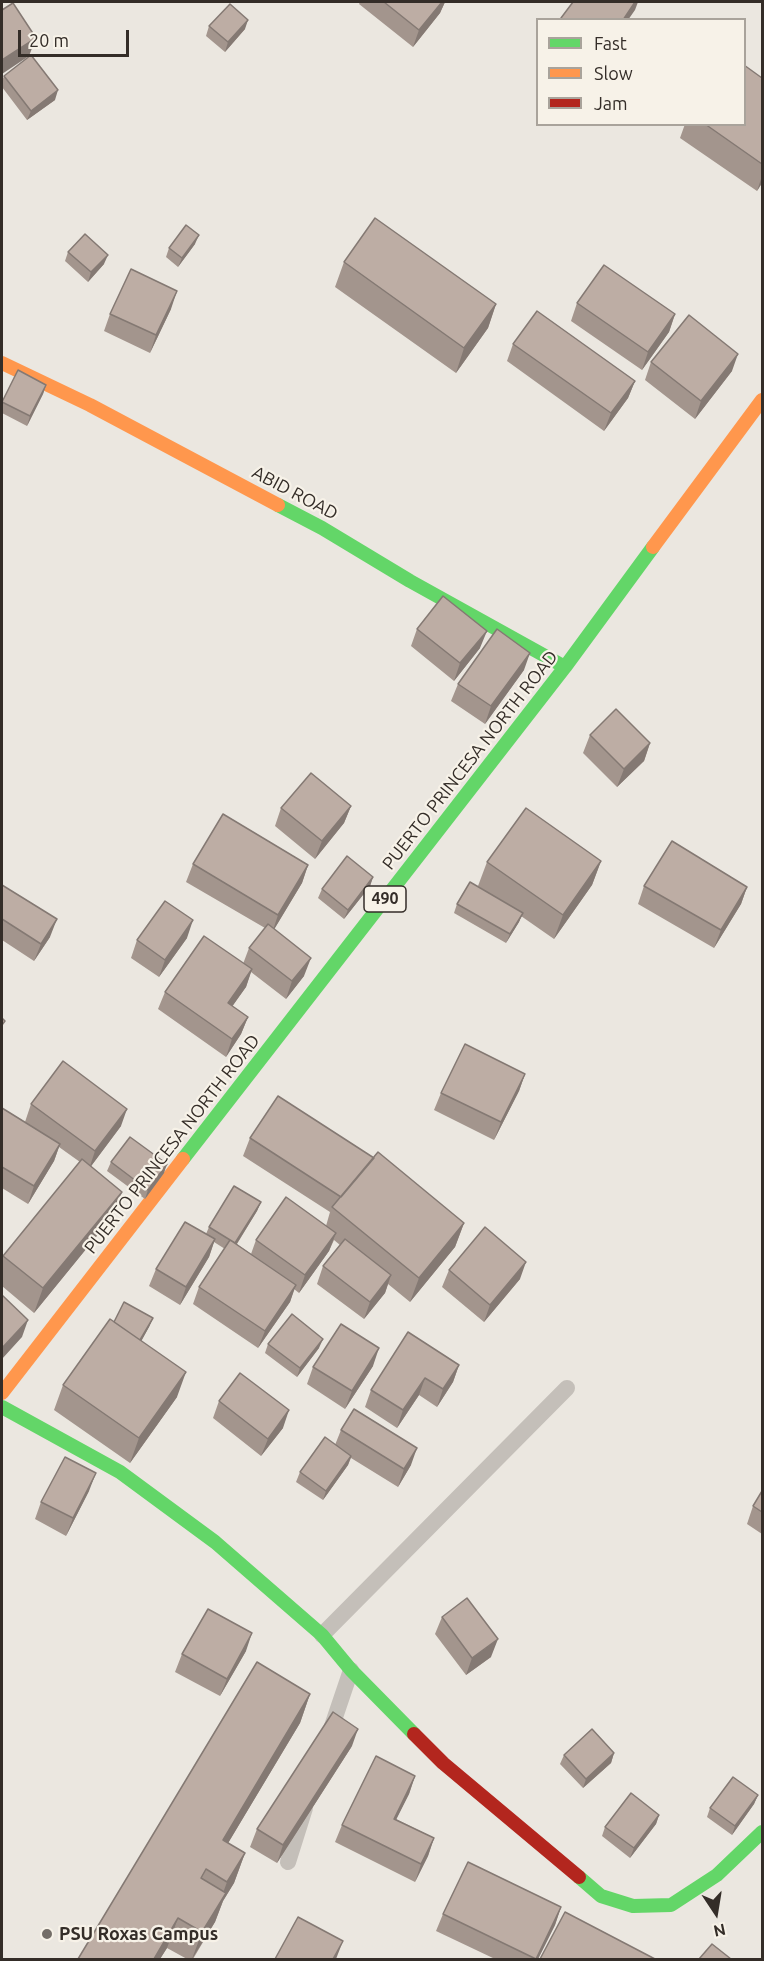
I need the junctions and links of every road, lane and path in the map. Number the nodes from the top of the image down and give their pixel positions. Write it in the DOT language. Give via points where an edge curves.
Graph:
graph roads {
  1 [pos="2,363"];
  2 [pos="762,400"];
  3 [pos="565,667"];
  4 [pos="567,1388"];
  5 [pos="2,1393"];
  6 [pos="2,1407"];
  7 [pos="322,1635"];
  8 [pos="351,1671"];
  9 [pos="326,1746"];
  10 [pos="311,1789"];
  11 [pos="762,1832"];
  12 [pos="288,1862"];
  1 -- 3 [label="street, ABID ROAD" via="312,522"];
  2 -- 3 [label="street, PUERTO PRINCESA NORTH ROAD / 490"];
  3 -- 5 [label="street, PUERTO PRINCESA NORTH ROAD / 490"];
  4 -- 7 [label="lane"];
  6 -- 7 [label="street" via="120,1473 215,1542"];
  7 -- 8 [label="street"];
  8 -- 9 [label="lane"];
  8 -- 11 [label="street" via="443,1763 601,1896 633,1906 671,1905 717,1875"];
  10 -- 12 [label="lane"];
}
